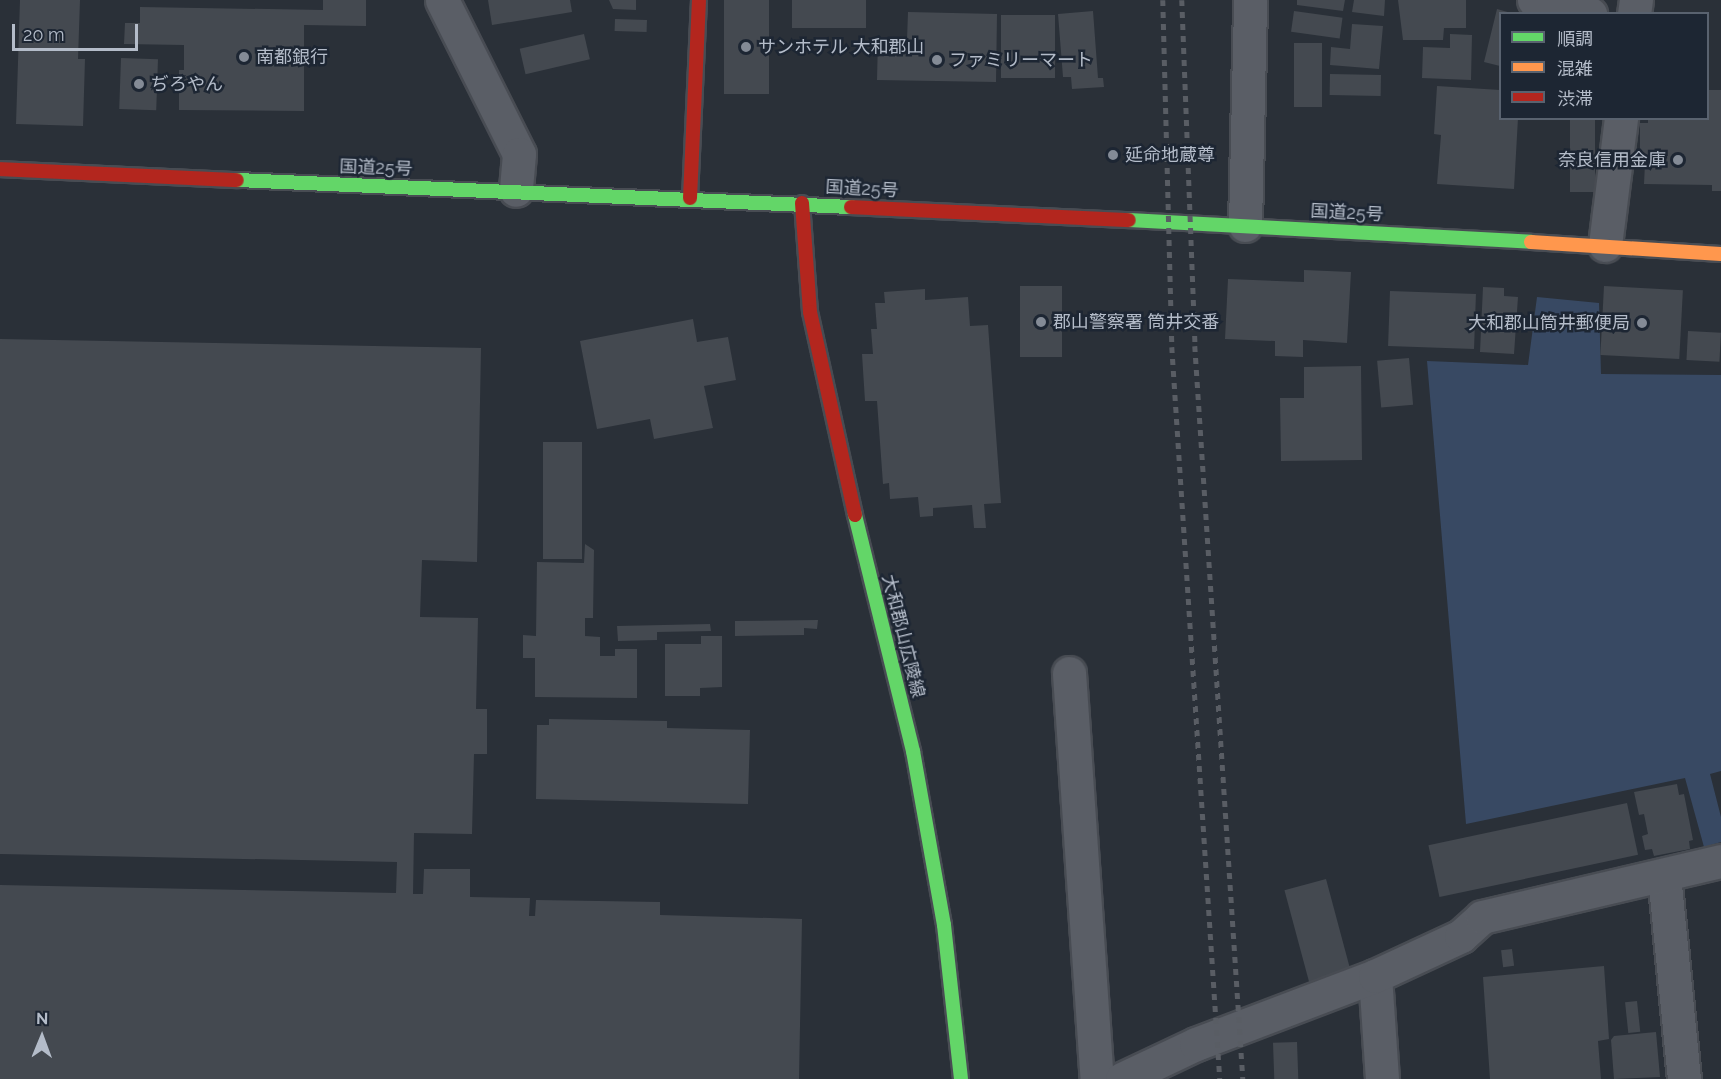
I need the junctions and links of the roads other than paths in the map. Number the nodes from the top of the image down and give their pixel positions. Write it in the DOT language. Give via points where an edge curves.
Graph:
graph roads {
  1 [pos="442,0"];
  2 [pos="699,0"];
  3 [pos="1250,0"];
  4 [pos="1534,0"];
  5 [pos="1582,12"];
  6 [pos="1621,120"];
  7 [pos="0,169"];
  8 [pos="516,190"];
  9 [pos="690,198"];
  10 [pos="802,203"];
  11 [pos="1245,225"];
  12 [pos="1605,245"];
  13 [pos="1721,254"];
  14 [pos="1069,673"];
  15 [pos="1721,861"];
  16 [pos="1664,875"];
  17 [pos="1376,976"];
  18 [pos="961,1079"];
  19 [pos="1097,1079"];
  20 [pos="1122,1079"];
  21 [pos="1382,1079"];
  22 [pos="1684,1079"];
  1 -- 8 [label="street" via="519,154"];
  2 -- 9 [label="main road"];
  3 -- 11 [label="street"];
  4 -- 5 [label="street"];
  6 -- 12 [label="street"];
  7 -- 8 [label="main road, 国道25号"];
  8 -- 9 [label="main road, 国道25号"];
  9 -- 10 [label="main road, 国道25号"];
  10 -- 11 [label="main road, 国道25号"];
  10 -- 18 [label="main road, 大和郡山広陵線" via="810,312 826,395 913,751 944,925"];
  11 -- 12 [label="main road, 国道25号"];
  12 -- 13 [label="main road, 国道25号"];
  14 -- 19 [label="street"];
  15 -- 16 [label="street"];
  16 -- 17 [label="street" via="1482,917 1461,936"];
  16 -- 22 [label="street"];
  17 -- 20 [label="street" via="1196,1044"];
  17 -- 21 [label="street"];
}
